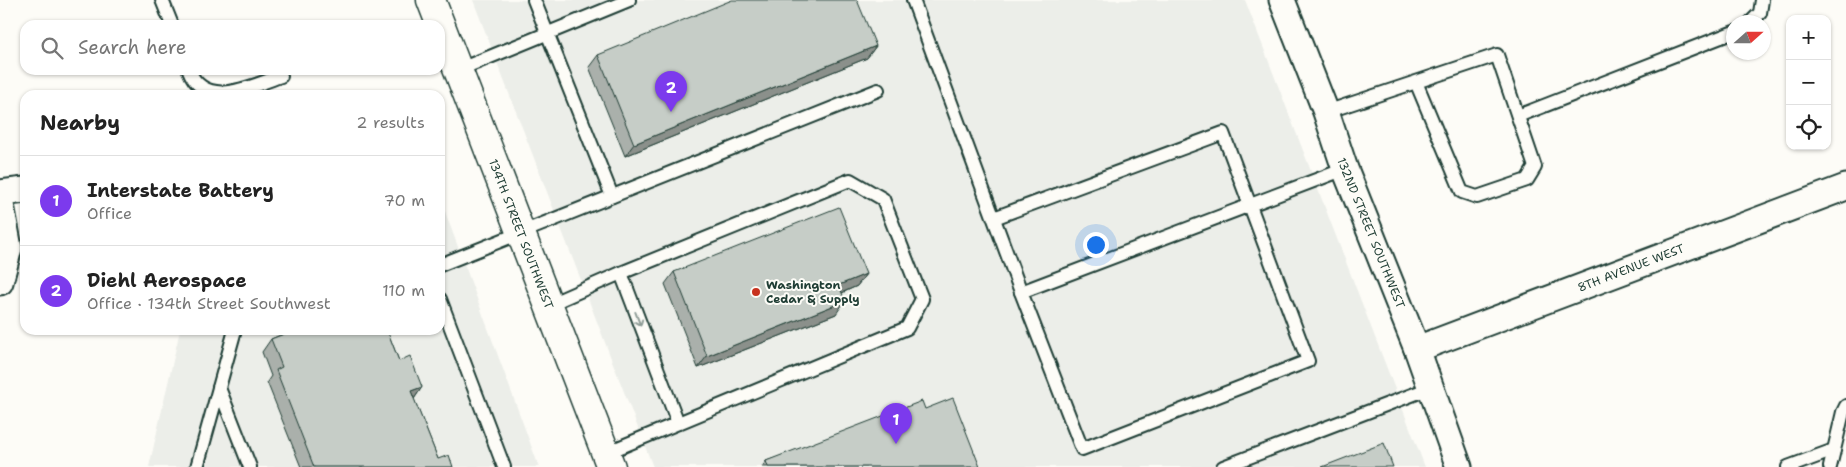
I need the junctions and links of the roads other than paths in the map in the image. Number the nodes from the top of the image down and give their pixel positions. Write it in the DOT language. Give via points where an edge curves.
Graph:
graph roads {
  1 [pos="162,0"];
  2 [pos="431,0"];
  3 [pos="534,0"];
  4 [pos="629,0"];
  5 [pos="913,0"];
  6 [pos="1282,0"];
  7 [pos="1762,0"];
  8 [pos="1758,15"];
  9 [pos="170,20"];
  10 [pos="439,20"];
  11 [pos="548,33"];
  12 [pos="1726,35"];
  13 [pos="445,36"];
  14 [pos="458,70"];
  15 [pos="192,75"];
  16 [pos="281,76"];
  17 [pos="1416,82"];
  18 [pos="210,90"];
  19 [pos="240,90"];
  20 [pos="878,90"];
  21 [pos="1326,112"];
  22 [pos="1518,116"];
  23 [pos="1344,169"];
  24 [pos="1846,187"];
  25 [pos="20,191"];
  26 [pos="0,193"];
  27 [pos="612,196"];
  28 [pos="0,198"];
  29 [pos="1250,206"];
  30 [pos="994,218"];
  31 [pos="521,233"];
  32 [pos="445,263"];
  33 [pos="621,273"];
  34 [pos="0,282"];
  35 [pos="1021,292"];
  36 [pos="548,305"];
  37 [pos="445,312"];
  38 [pos="234,335"];
  39 [pos="1417,349"];
  40 [pos="219,388"];
  41 [pos="1430,388"];
  42 [pos="1846,406"];
  43 [pos="678,423"];
  44 [pos="1834,450"];
  45 [pos="608,460"];
  46 [pos="197,467"];
  47 [pos="250,467"];
  48 [pos="504,467"];
  49 [pos="1223,467"];
  50 [pos="1459,467"];
  51 [pos="1788,467"];
  52 [pos="1830,467"];
  1 -- 9 [label="lane"];
  2 -- 10 [label="street, 134TH STREET SOUTHWEST"];
  3 -- 11 [label="lane"];
  4 -- 11 [label="lane"];
  5 -- 30 [label="lane"];
  6 -- 21 [label="street, 132ND STREET SOUTHWEST"];
  7 -- 8 [label="lane"];
  11 -- 14 [label="lane"];
  11 -- 27 [label="lane"];
  12 -- 22 [label="lane"];
  13 -- 14 [label="street, 134TH STREET SOUTHWEST"];
  14 -- 31 [label="street, 134TH STREET SOUTHWEST"];
  15 -- 18 [label="lane" via="196,83"];
  16 -- 19 [label="lane"];
  17 -- 21 [label="lane"];
  17 -- 22 [label="lane" via="1497,55"];
  17 -- 22 [label="lane" via="1462,192 1477,197 1527,180 1535,167"];
  20 -- 27 [label="lane"];
  21 -- 23 [label="street, 132ND STREET SOUTHWEST"];
  23 -- 29 [label="lane"];
  23 -- 39 [label="street, 132ND STREET SOUTHWEST"];
  24 -- 39 [label="street, 8TH AVENUE WEST"];
  25 -- 26 [label="street"];
  27 -- 31 [label="lane"];
  28 -- 34 [label="street" via="9,248"];
  29 -- 30 [label="lane" via="1223,132"];
  29 -- 35 [label="lane"];
  29 -- 35 [label="lane" via="1308,361 1082,448"];
  30 -- 35 [label="lane"];
  31 -- 32 [label="lane"];
  31 -- 36 [label="street, 134TH STREET SOUTHWEST"];
  33 -- 36 [label="lane"];
  33 -- 43 [label="lane, one-way"];
  33 -- 43 [label="lane" via="850,180 883,199 922,299 907,328"];
  36 -- 45 [label="street, 134TH STREET SOUTHWEST"];
  37 -- 48 [label="lane"];
  38 -- 40 [label="lane"];
  39 -- 41 [label="street, 132ND STREET SOUTHWEST"];
  40 -- 46 [label="lane"];
  40 -- 47 [label="lane"];
  41 -- 49 [label="lane"];
  41 -- 50 [label="street, 132ND STREET SOUTHWEST"];
  42 -- 44 [label="lane"];
  43 -- 45 [label="lane"];
  44 -- 51 [label="lane"];
  44 -- 52 [label="lane"];
}
